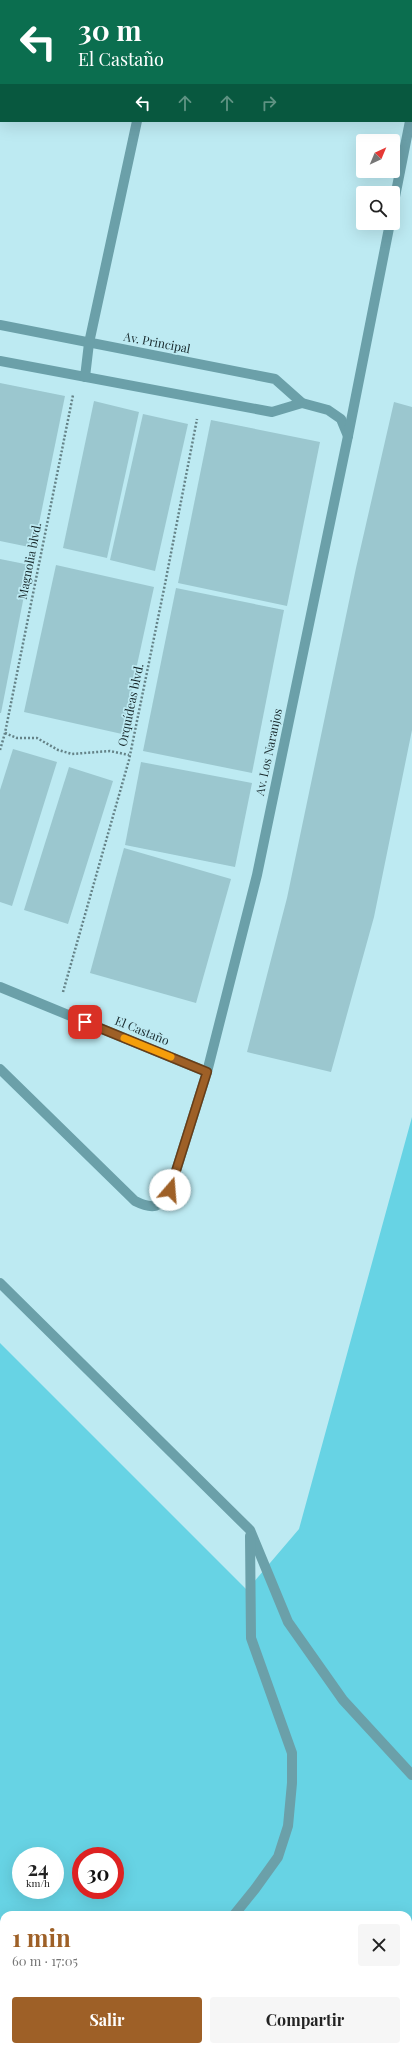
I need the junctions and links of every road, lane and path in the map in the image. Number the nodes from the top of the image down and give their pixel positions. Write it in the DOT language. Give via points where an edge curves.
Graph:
graph roads {
  1 [pos="137,122"];
  2 [pos="410,122"];
  3 [pos="397,186"];
  4 [pos="389,230"];
  5 [pos="0,325"];
  6 [pos="89,343"];
  7 [pos="0,361"];
  8 [pos="81,376"];
  9 [pos="200,399"];
  10 [pos="302,402"];
  11 [pos="348,436"];
  12 [pos="5,733"];
  13 [pos="0,750"];
  14 [pos="130,755"];
  15 [pos="0,987"];
  16 [pos="57,1011"];
  17 [pos="0,1069"];
  18 [pos="207,1072"];
  19 [pos="0,1283"];
  20 [pos="250,1530"];
  21 [pos="412,1775"];
  22 [pos="237,1911"];
  1 -- 6 [label="street"];
  2 -- 3 [label="street"];
  4 -- 11 [label="street, Av. Los Naranjos"];
  5 -- 6 [label="street, Av. Principal"];
  6 -- 8 [label="street"];
  6 -- 10 [label="street, Av. Principal" via="275,379"];
  7 -- 8 [label="street"];
  8 -- 9 [label="street"];
  8 -- 12 [label="path, Magnolia blvd."];
  9 -- 10 [label="street" via="272,412"];
  9 -- 14 [label="path, Orquídeas blvd."];
  10 -- 11 [label="street, Av. Principal" via="328,410 341,419"];
  11 -- 18 [label="street, Av. Los Naranjos" via="256,875"];
  12 -- 13 [label="path, Magnolia blvd."];
  12 -- 14 [label="path" via="17,738 37,738 58,750 72,754 110,751"];
  14 -- 16 [label="path, Orquídeas blvd."];
  15 -- 16 [label="street, El Castaño"];
  16 -- 18 [label="street, El Castaño"];
  17 -- 18 [label="street, Av. Los Naranjos" via="135,1201 148,1207 157,1206 164,1201 170,1190"];
  19 -- 20 [label="street"];
  20 -- 21 [label="street" via="288,1622 343,1700"];
  20 -- 22 [label="street" via="251,1638 292,1753 292,1783 288,1826 278,1857"];
}
